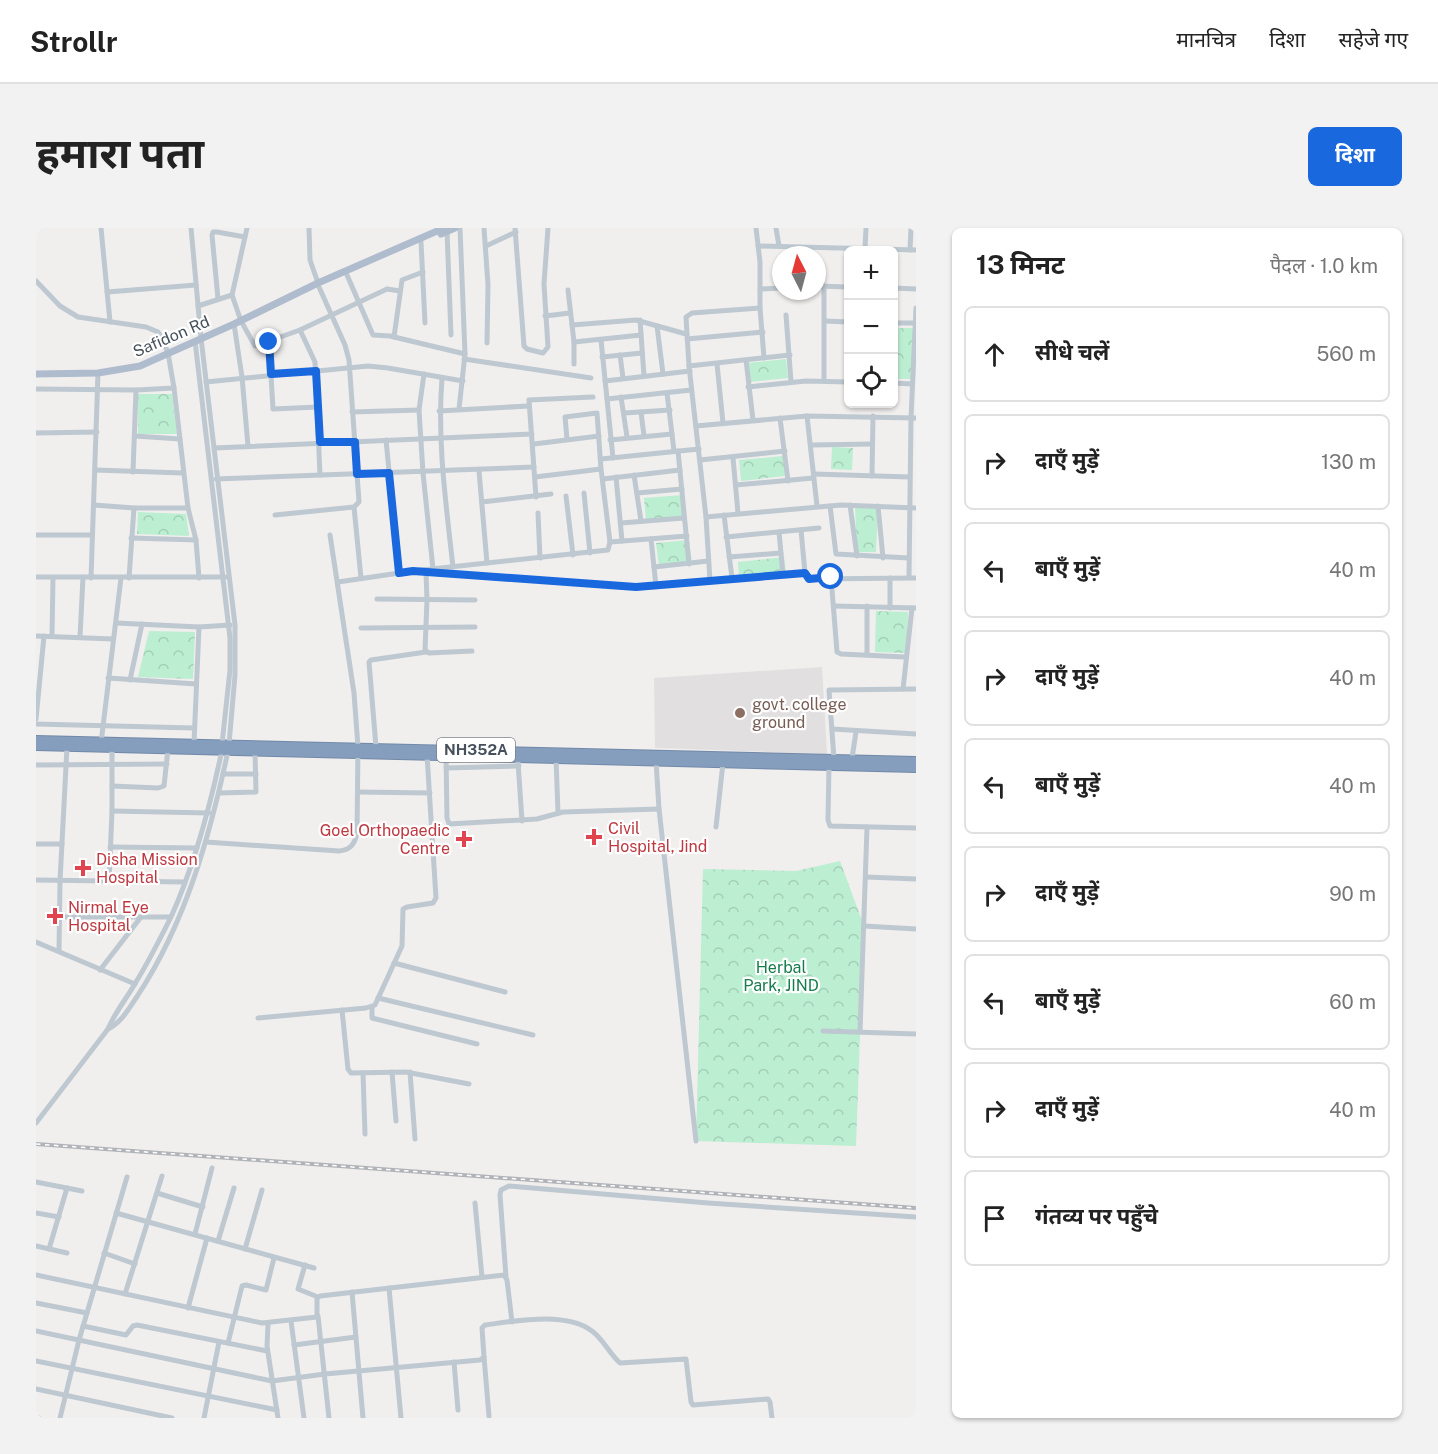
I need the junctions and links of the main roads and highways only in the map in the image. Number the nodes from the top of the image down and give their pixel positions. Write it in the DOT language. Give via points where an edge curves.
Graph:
graph roads {
  1 [pos="455,228"];
  2 [pos="446,230"];
  3 [pos="319,285"];
  4 [pos="36,374"];
  5 [pos="36,740"];
  6 [pos="101,744"];
  7 [pos="36,746"];
  8 [pos="225,747"];
  9 [pos="358,750"];
  10 [pos="446,752"];
  11 [pos="831,761"];
  12 [pos="916,761"];
  13 [pos="916,768"];
  1 -- 2 [label="main road, Safidon Rd"];
  2 -- 3 [label="main road, Safidon Rd"];
  2 -- 3 [label="main road, Safidon Rd"];
  3 -- 4 [label="main road, Safidon Rd" via="140,366 98,373"];
  5 -- 6 [label="highway, NH352A"];
  6 -- 7 [label="highway, NH352A"];
  6 -- 8 [label="highway, NH352A" via="194,743"];
  6 -- 8 [label="highway, NH352A" via="112,748"];
  8 -- 9 [label="highway, NH352A"];
  8 -- 9 [label="highway, NH352A" via="255,751"];
  9 -- 10 [label="highway, NH352A" via="427,755"];
  9 -- 10 [label="highway, NH352A" via="376,747"];
  10 -- 11 [label="highway, NH352A"];
  10 -- 11 [label="highway, NH352A" via="518,761"];
  11 -- 12 [label="highway, NH352A"];
  11 -- 13 [label="highway, NH352A"];
}
